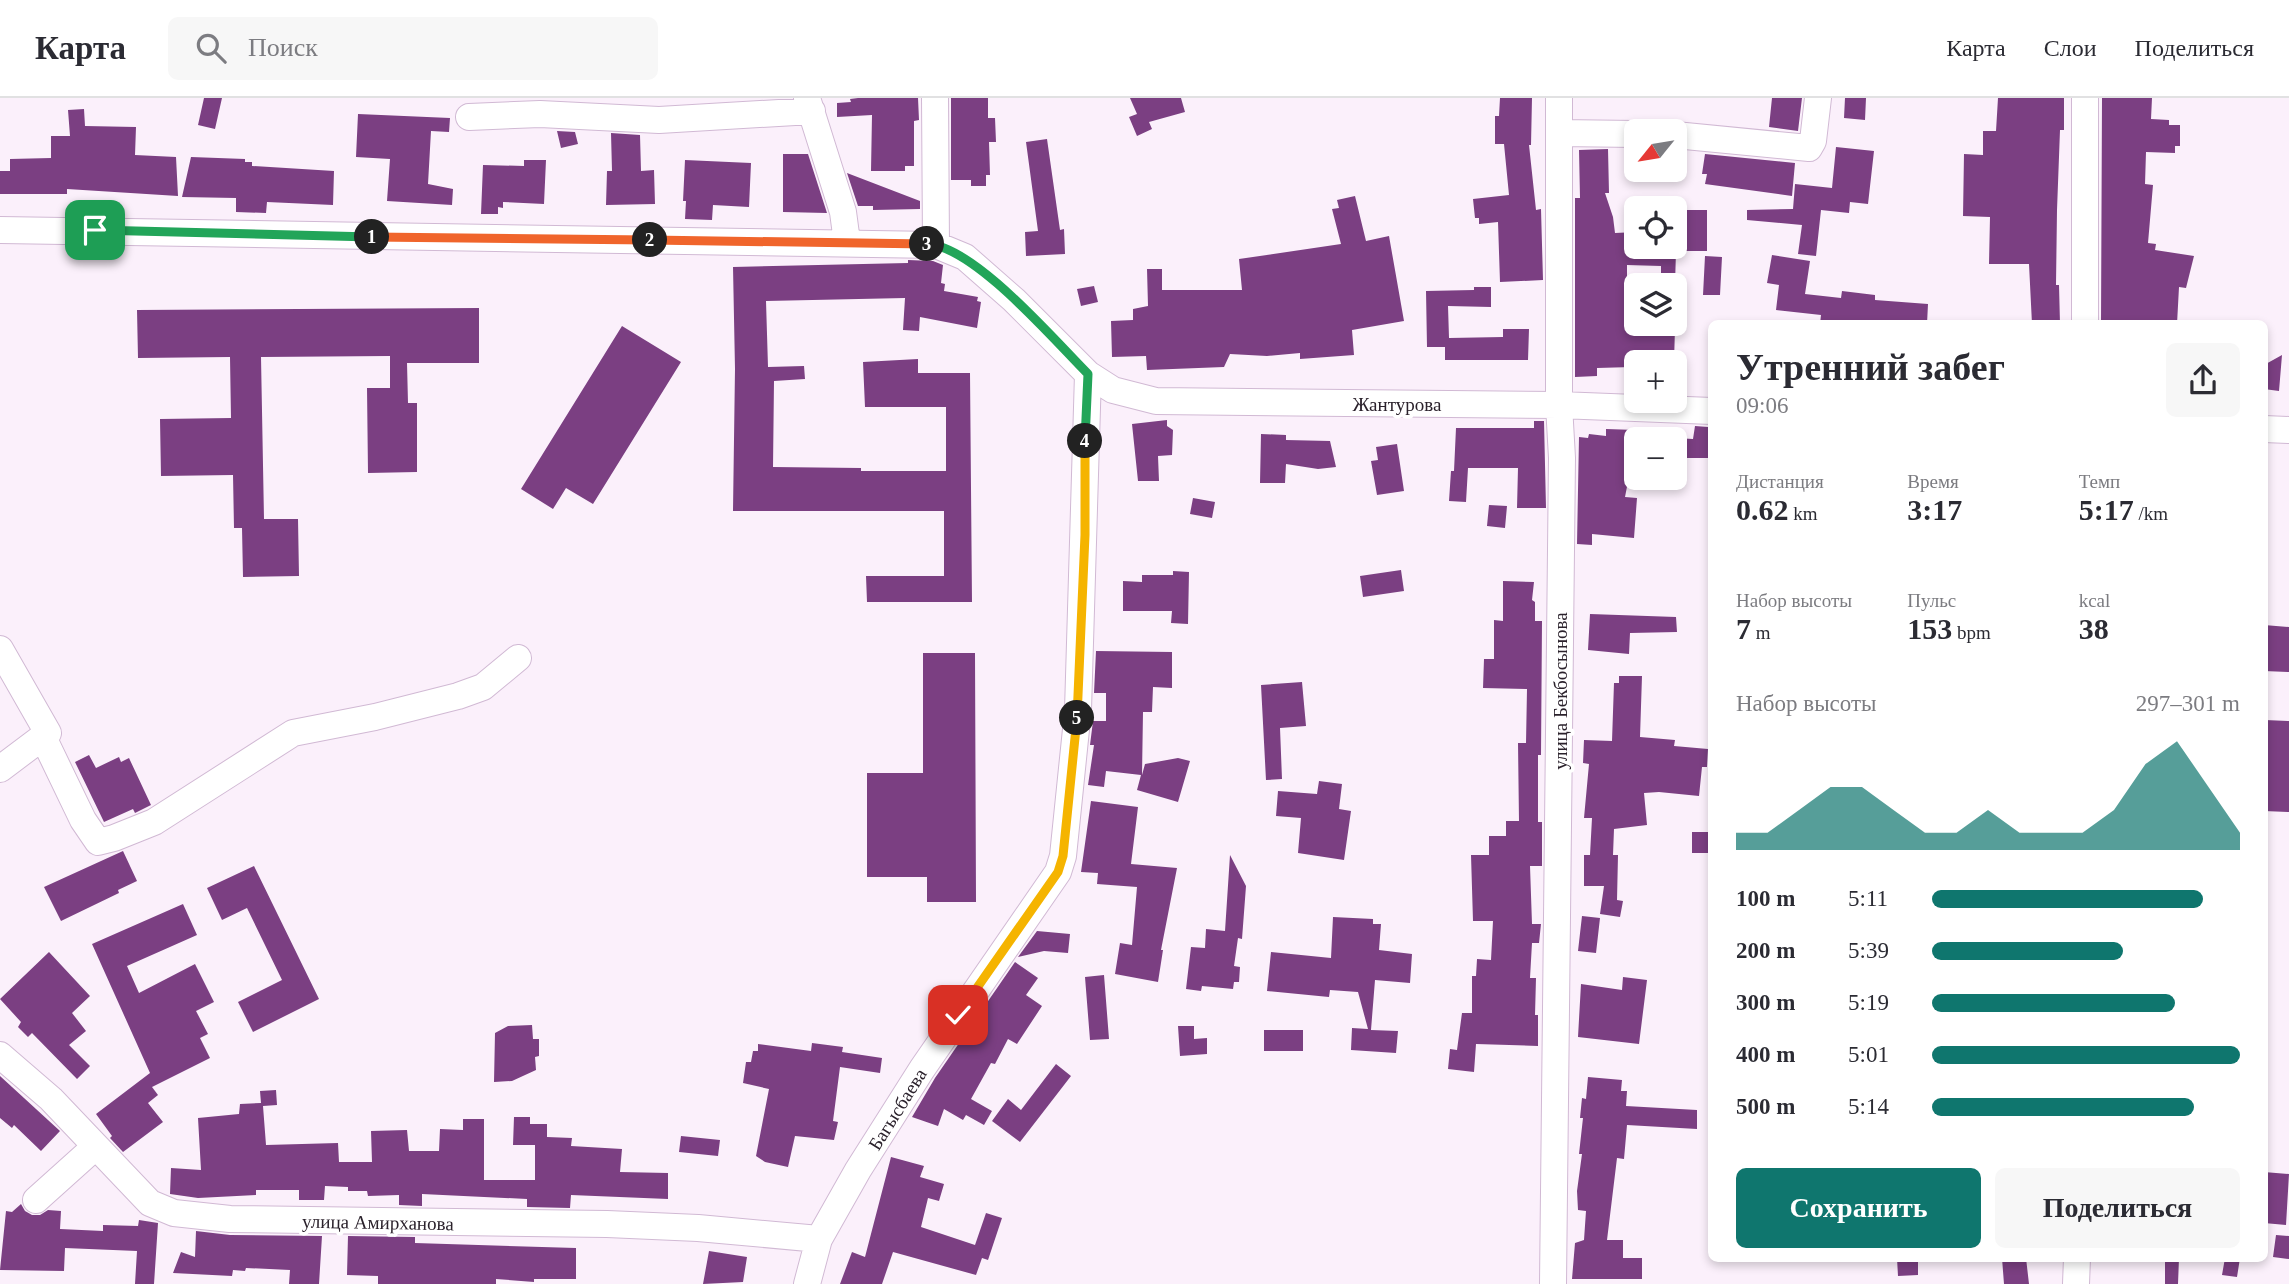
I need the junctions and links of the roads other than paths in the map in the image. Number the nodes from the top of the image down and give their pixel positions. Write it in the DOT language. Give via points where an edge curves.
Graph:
graph roads {
  1 [pos="935,98"];
  2 [pos="1559,98"];
  3 [pos="1818,98"];
  4 [pos="2085,98"];
  5 [pos="810,105"];
  6 [pos="468,117"];
  7 [pos="1559,133"];
  8 [pos="1624,134"];
  9 [pos="1687,136"];
  10 [pos="0,230"];
  11 [pos="847,242"];
  12 [pos="936,245"];
  13 [pos="2085,320"];
  14 [pos="1088,374"];
  15 [pos="1559,405"];
  16 [pos="1708,411"];
  17 [pos="2268,429"];
  18 [pos="2289,430"];
  19 [pos="0,649"];
  20 [pos="518,659"];
  21 [pos="43,737"];
  22 [pos="0,769"];
  23 [pos="0,1055"];
  24 [pos="95,1147"];
  25 [pos="36,1200"];
  26 [pos="819,1240"];
  27 [pos="2077,1262"];
  28 [pos="807,1284"];
  29 [pos="1553,1284"];
  30 [pos="2076,1284"];
  1 -- 12 [label="street"];
  2 -- 7 [label="street, улица Бекбосынова"];
  3 -- 9 [label="street" via="1814,141 1809,148"];
  4 -- 13 [label="street"];
  5 -- 6 [label="street" via="659,120 540,114"];
  5 -- 11 [label="street" via="843,212"];
  7 -- 8 [label="street"];
  7 -- 15 [label="street, улица Бекбосынова"];
  10 -- 11 [label="street"];
  11 -- 12 [label="street"];
  12 -- 14 [label="street, Жантурова" via="965,257"];
  14 -- 15 [label="street, Жантурова" via="1112,390 1156,401"];
  14 -- 26 [label="street, Багысбаева" via="1078,710 1063,856 1058,872 922,1069"];
  15 -- 16 [label="street, Жантурова"];
  15 -- 29 [label="street, улица Бекбосынова" via="1560,788"];
  17 -- 18 [label="street"];
  19 -- 21 [label="street" via="48,733"];
  20 -- 21 [label="street" via="483,687 458,696 293,733 154,822 97,842"];
  21 -- 22 [label="street"];
  23 -- 24 [label="street, улица Амирханова" via="51,1098"];
  24 -- 25 [label="street"];
  24 -- 26 [label="street, улица Амирханова" via="150,1203 174,1213 243,1219 620,1224"];
  26 -- 28 [label="street, Багысбаева"];
  27 -- 30 [label="street"];
}
